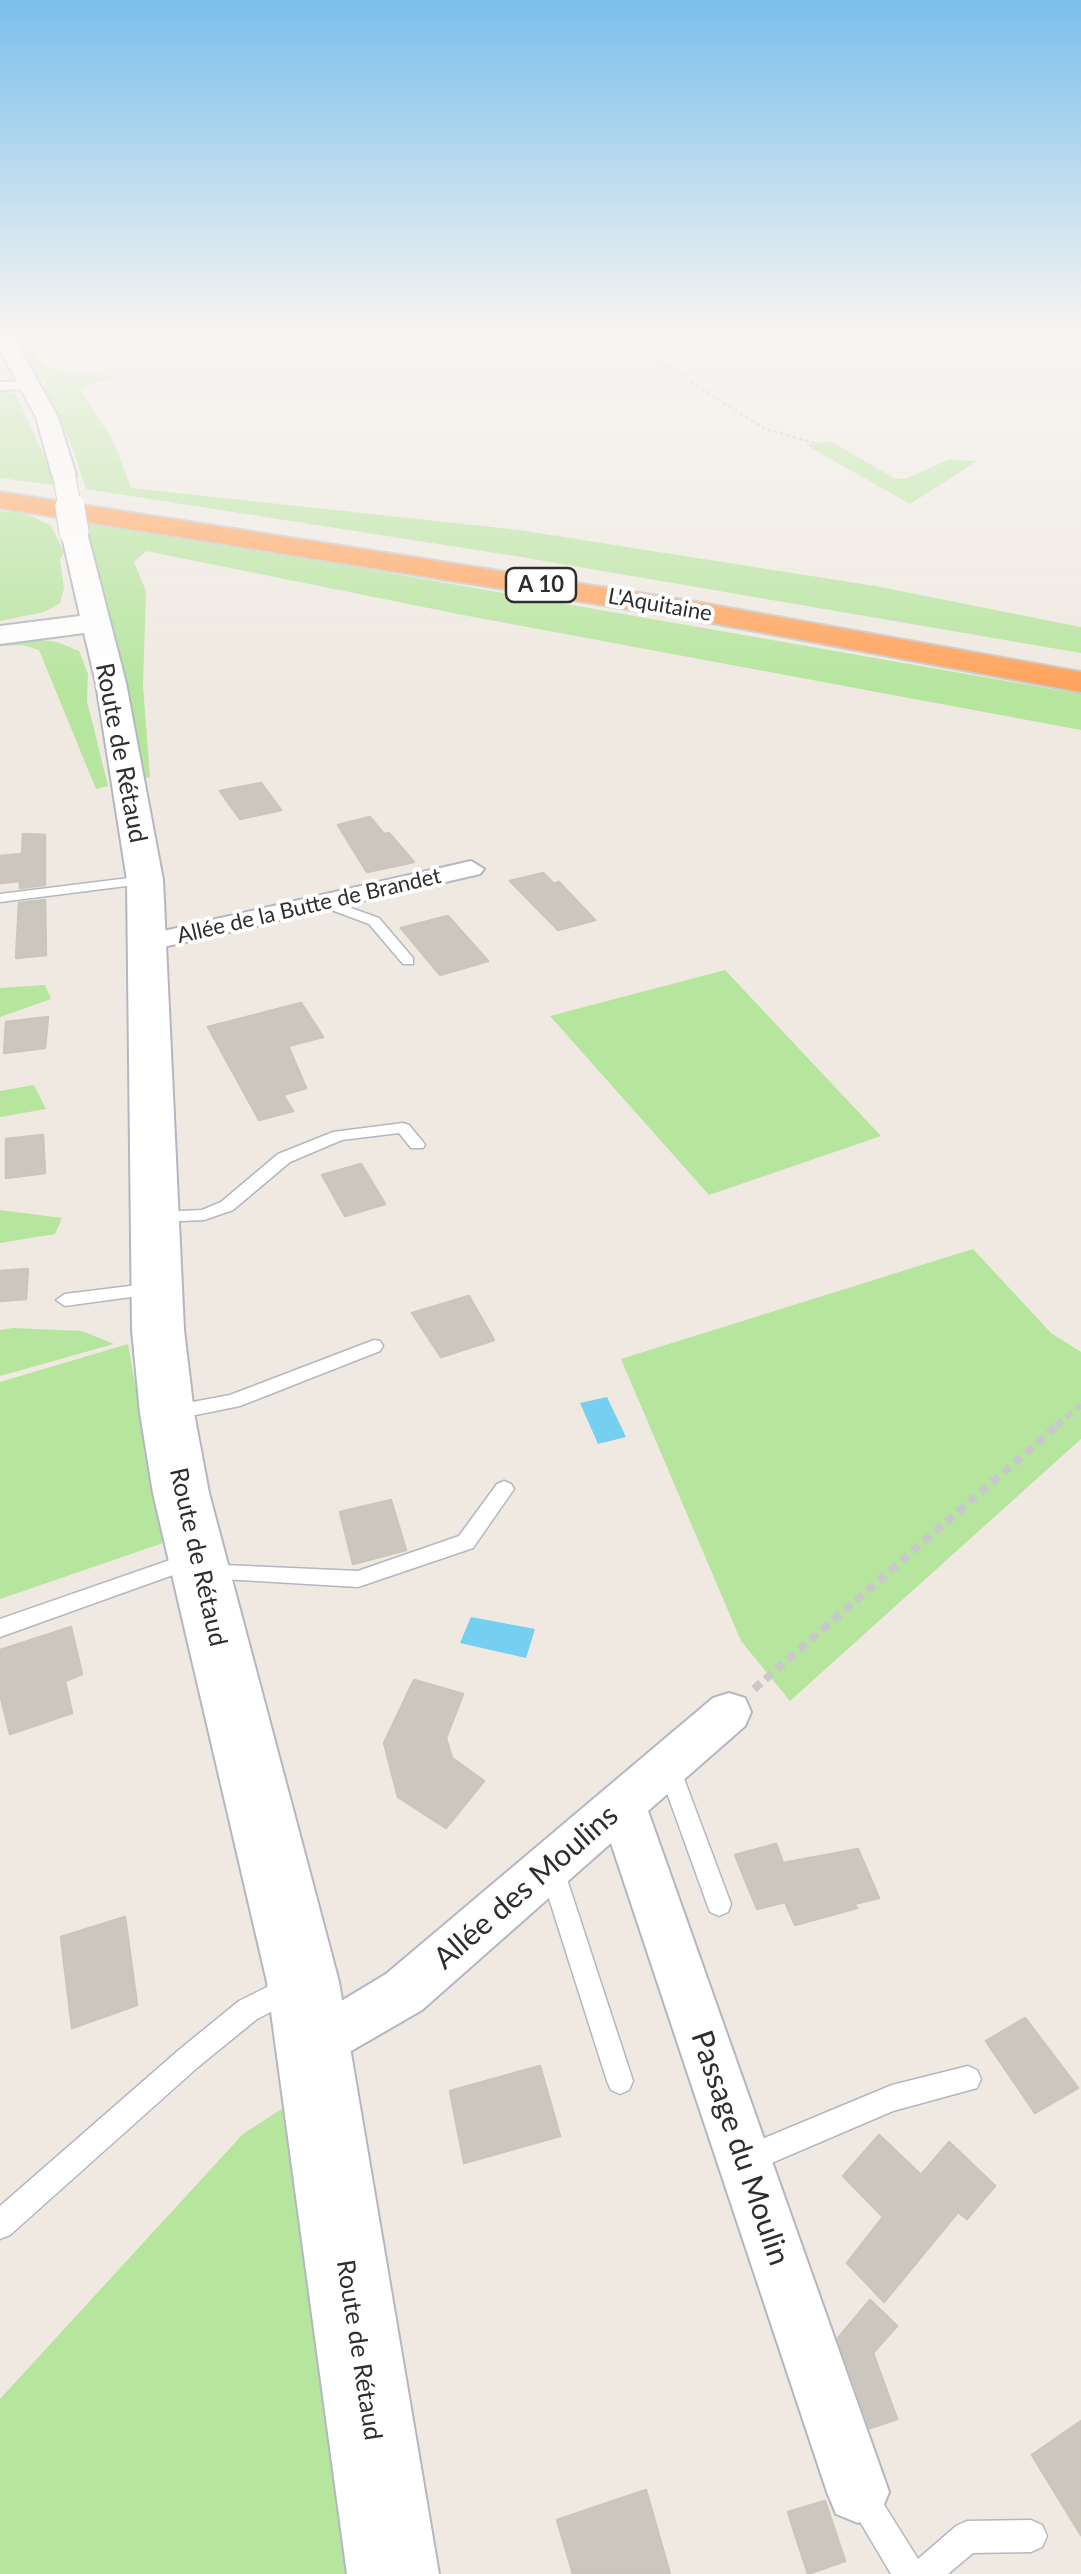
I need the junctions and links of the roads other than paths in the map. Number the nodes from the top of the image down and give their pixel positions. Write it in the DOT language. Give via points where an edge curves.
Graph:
graph roads {
  1 [pos="56,449"];
  2 [pos="0,488"];
  3 [pos="0,500"];
  4 [pos="94,623"];
  5 [pos="0,634"];
  6 [pos="1081,666"];
  7 [pos="1081,682"];
  8 [pos="471,869"];
  9 [pos="145,880"];
  10 [pos="0,898"];
  11 [pos="323,902"];
  12 [pos="146,942"];
  13 [pos="408,961"];
  14 [pos="417,1146"];
  15 [pos="154,1217"];
  16 [pos="157,1289"];
  17 [pos="65,1300"];
  18 [pos="374,1346"];
  19 [pos="167,1413"];
  20 [pos="504,1490"];
  21 [pos="199,1564"];
  22 [pos="0,1628"];
  23 [pos="729,1712"];
  24 [pos="668,1764"];
  25 [pos="622,1804"];
  26 [pos="551,1866"];
  27 [pos="718,1904"];
  28 [pos="303,1982"];
  29 [pos="313,2046"];
  30 [pos="968,2079"];
  31 [pos="620,2081"];
  32 [pos="744,2160"];
  33 [pos="0,2224"];
  34 [pos="858,2492"];
  35 [pos="1032,2536"];
  36 [pos="393,2574"];
  37 [pos="909,2574"];
  38 [pos="924,2574"];
  1 -- 4 [label="main road, Route de Rétaud, bridge"];
  2 -- 6 [label="highway, L'Aquitaine / A 10" via="362,542"];
  3 -- 7 [label="highway, L'Aquitaine / A 10" via="677,608"];
  4 -- 5 [label="main road"];
  4 -- 9 [label="main road, Route de Rétaud"];
  8 -- 11 [label="street, Allée de la Butte de Brandet"];
  9 -- 10 [label="lane"];
  9 -- 12 [label="main road, Route de Rétaud"];
  11 -- 12 [label="street, Allée de la Butte de Brandet"];
  11 -- 13 [label="lane" via="374,921"];
  12 -- 15 [label="main road, Route de Rétaud"];
  14 -- 15 [label="lane" via="403,1128 340,1134 284,1158 227,1206 204,1215"];
  15 -- 16 [label="main road, Route de Rétaud"];
  16 -- 17 [label="lane"];
  16 -- 19 [label="main road, Route de Rétaud"];
  18 -- 19 [label="lane" via="233,1401"];
  19 -- 21 [label="main road, Route de Rétaud"];
  20 -- 21 [label="lane" via="466,1542 358,1579"];
  21 -- 22 [label="lane"];
  21 -- 28 [label="main road, Route de Rétaud"];
  23 -- 24 [label="street, Allée des Moulins"];
  24 -- 25 [label="street, Allée des Moulins"];
  24 -- 27 [label="lane"];
  25 -- 26 [label="street, Allée des Moulins"];
  25 -- 32 [label="street, Passage du Moulin"];
  26 -- 29 [label="street, Allée des Moulins" via="404,1992"];
  26 -- 31 [label="lane"];
  28 -- 29 [label="main road, Route de Rétaud"];
  28 -- 33 [label="lane" via="248,2010"];
  29 -- 36 [label="main road, Route de Rétaud"];
  30 -- 32 [label="lane" via="892,2098"];
  32 -- 34 [label="street, Passage du Moulin"];
  34 -- 37 [label="lane"];
  35 -- 38 [label="lane" via="967,2537"];
}
